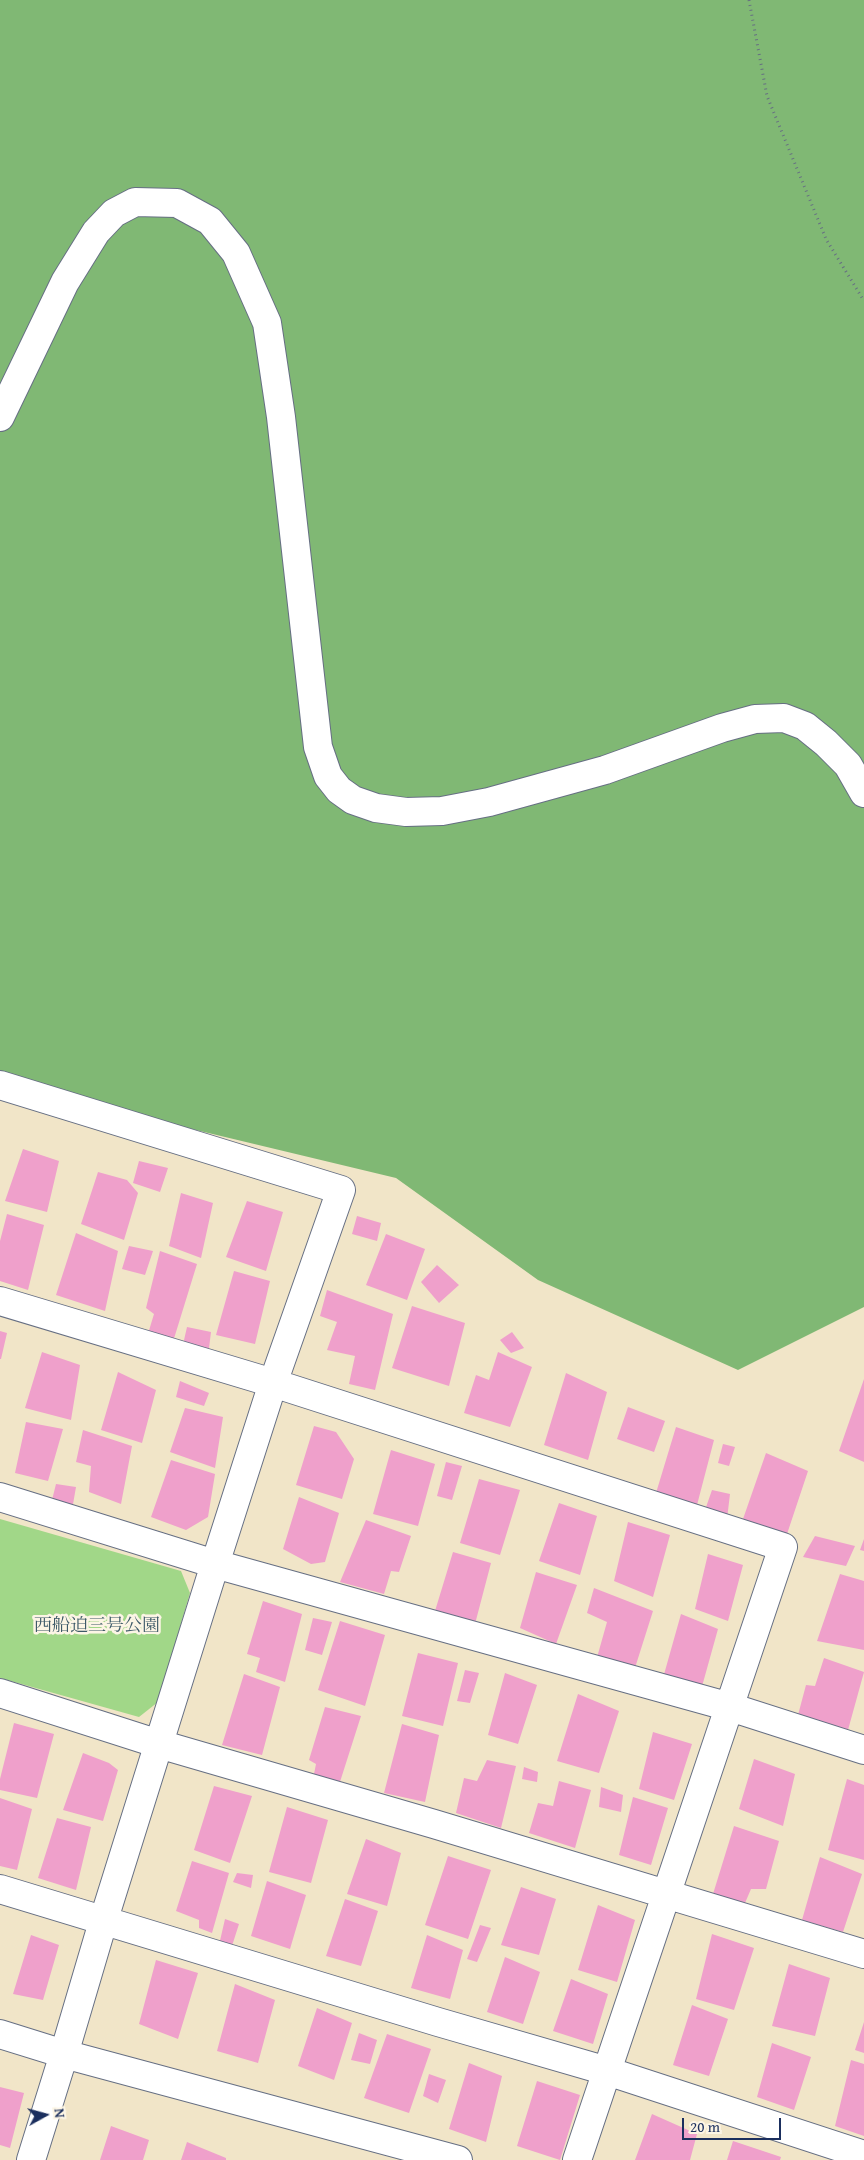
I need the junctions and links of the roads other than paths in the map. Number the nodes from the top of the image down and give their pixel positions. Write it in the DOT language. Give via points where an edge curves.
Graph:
graph roads {
  1 [pos="0,416"];
  2 [pos="864,793"];
  3 [pos="0,1085"];
  4 [pos="0,1301"];
  5 [pos="274,1383"];
  6 [pos="0,1497"];
  7 [pos="215,1564"];
  8 [pos="0,1693"];
  9 [pos="730,1707"];
  10 [pos="159,1744"];
  11 [pos="864,1750"];
  12 [pos="0,1889"];
  13 [pos="667,1894"];
  14 [pos="103,1922"];
  15 [pos="864,1954"];
  16 [pos="0,2034"];
  17 [pos="64,2054"];
  18 [pos="607,2071"];
  19 [pos="864,2155"];
  20 [pos="31,2160"];
  21 [pos="458,2160"];
  22 [pos="577,2160"];
  1 -- 2 [label="street" via="65,282 96,232 114,213 135,202 177,203 210,221 236,253 267,323 281,417 318,747 328,776 339,790 353,800 376,808 406,812 442,811 489,802 605,770 722,728 755,720 784,718 806,726 826,743 848,765"];
  3 -- 5 [label="street" via="340,1190"];
  4 -- 5 [label="street"];
  5 -- 7 [label="street"];
  5 -- 9 [label="street" via="783,1547"];
  6 -- 7 [label="street"];
  7 -- 9 [label="street"];
  7 -- 10 [label="street"];
  8 -- 10 [label="street"];
  9 -- 11 [label="street"];
  9 -- 13 [label="street"];
  10 -- 13 [label="street"];
  10 -- 14 [label="street"];
  12 -- 14 [label="street"];
  13 -- 15 [label="street"];
  13 -- 18 [label="street"];
  14 -- 17 [label="street"];
  14 -- 18 [label="street"];
  16 -- 17 [label="street"];
  17 -- 20 [label="street"];
  17 -- 21 [label="street"];
  18 -- 19 [label="street"];
  18 -- 22 [label="street"];
}
